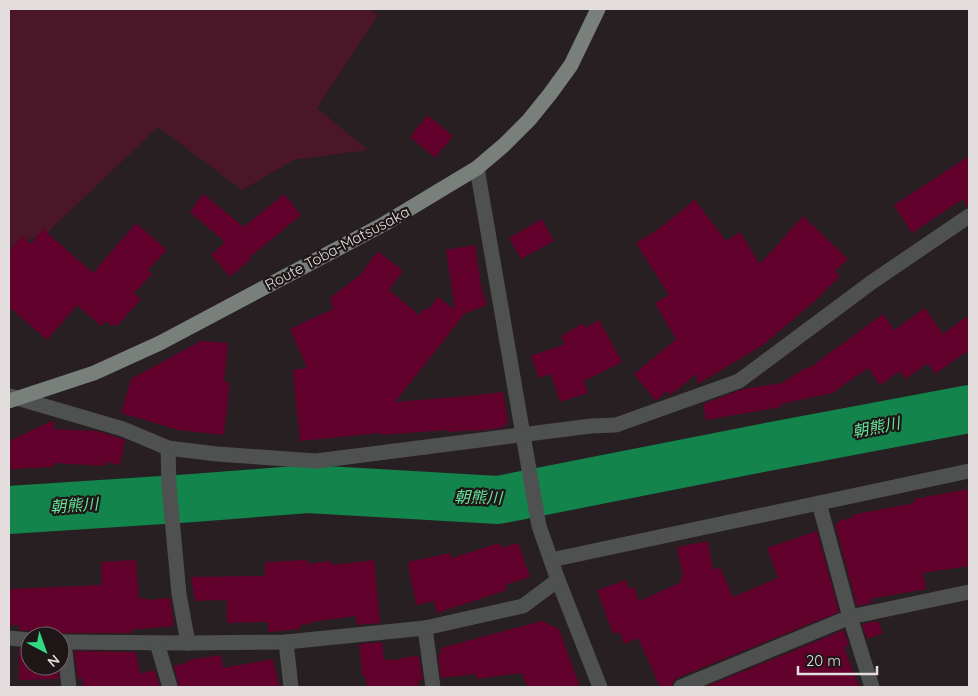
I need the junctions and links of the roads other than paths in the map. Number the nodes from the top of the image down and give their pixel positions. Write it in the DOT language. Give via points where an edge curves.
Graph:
graph roads {
  1 [pos="598,9"];
  2 [pos="477,168"];
  3 [pos="969,216"];
  4 [pos="12,398"];
  5 [pos="523,438"];
  6 [pos="168,448"];
  7 [pos="969,471"];
  8 [pos="819,503"];
  9 [pos="551,560"];
  10 [pos="558,580"];
  11 [pos="969,592"];
  12 [pos="850,617"];
  13 [pos="425,628"];
  14 [pos="70,642"];
  15 [pos="157,642"];
  16 [pos="286,642"];
  17 [pos="188,643"];
  18 [pos="170,687"];
  19 [pos="291,687"];
  20 [pos="432,687"];
  21 [pos="600,687"];
  22 [pos="681,687"];
  23 [pos="872,687"];
  1 -- 2 [label="main road, Route Toba-Matsusaka" via="571,65 550,94 529,120"];
  2 -- 4 [label="main road, Route Toba-Matsusaka" via="384,224 160,343 94,373"];
  2 -- 5 [label="street"];
  3 -- 5 [label="street" via="872,282 739,381 616,425"];
  4 -- 6 [label="street" via="123,429"];
  5 -- 6 [label="street" via="316,461"];
  5 -- 9 [label="street" via="539,526"];
  6 -- 17 [label="street" via="179,594"];
  7 -- 8 [label="street"];
  8 -- 9 [label="street"];
  8 -- 12 [label="street"];
  9 -- 10 [label="street"];
  10 -- 13 [label="street" via="523,606"];
  10 -- 21 [label="street"];
  11 -- 12 [label="street"];
  12 -- 22 [label="street"];
  12 -- 23 [label="street"];
  13 -- 16 [label="street"];
  13 -- 20 [label="street"];
  14 -- 15 [label="street"];
  15 -- 17 [label="street"];
  15 -- 18 [label="street"];
  16 -- 17 [label="street"];
  16 -- 19 [label="street"];
}
